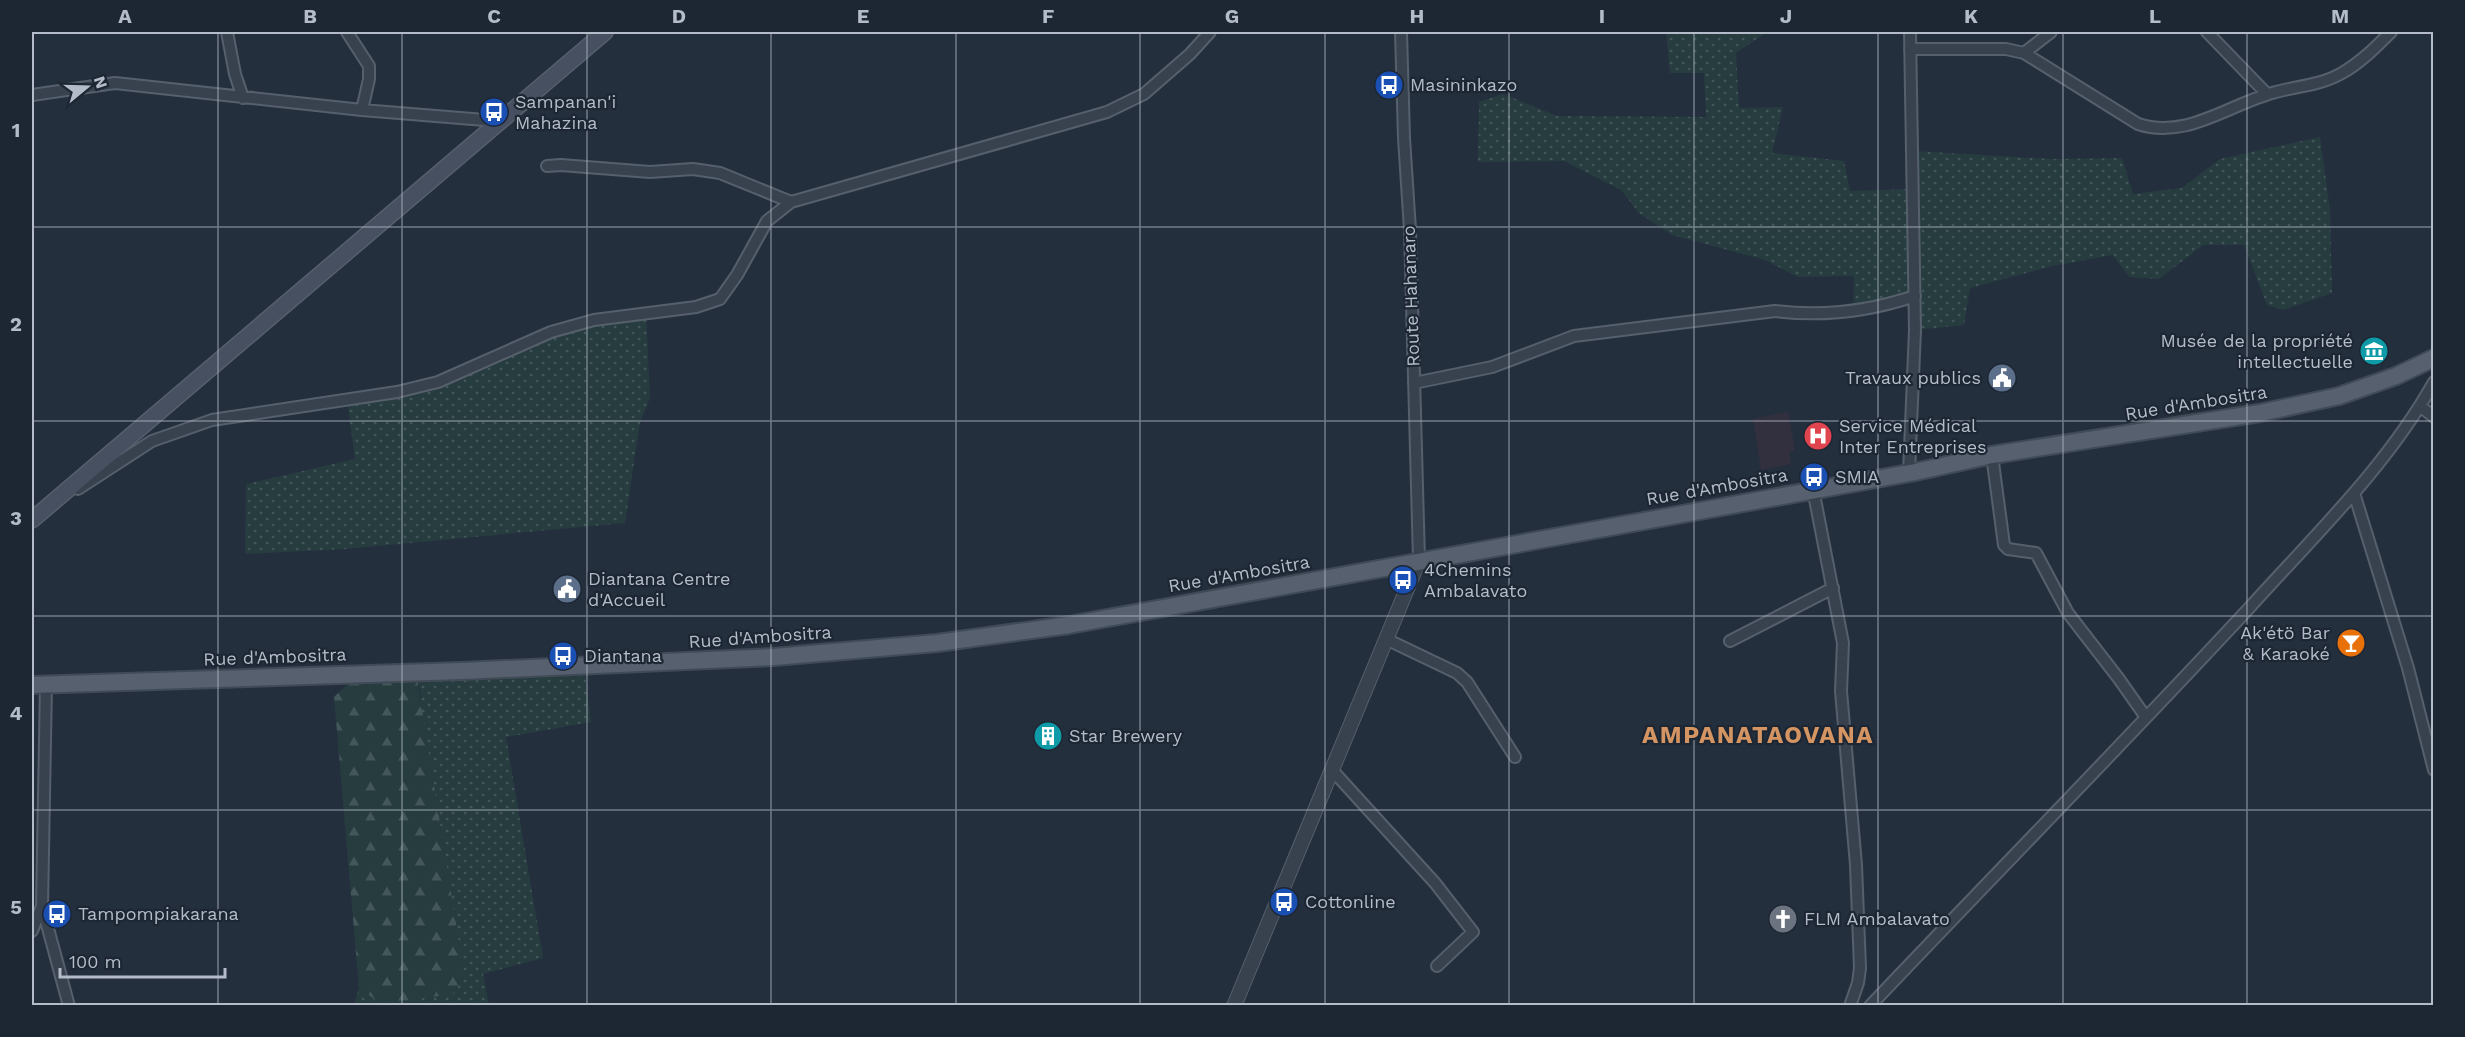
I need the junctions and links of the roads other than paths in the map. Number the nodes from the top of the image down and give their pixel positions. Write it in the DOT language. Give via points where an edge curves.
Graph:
graph roads {
  1 [pos="227,32"];
  2 [pos="347,32"];
  3 [pos="605,32"];
  4 [pos="1210,32"];
  5 [pos="1401,32"];
  6 [pos="1910,32"];
  7 [pos="2051,32"];
  8 [pos="2207,32"];
  9 [pos="2391,32"];
  10 [pos="1910,48"];
  11 [pos="2024,53"];
  12 [pos="2267,94"];
  13 [pos="32,95"];
  14 [pos="243,98"];
  15 [pos="362,110"];
  16 [pos="497,121"];
  17 [pos="547,166"];
  18 [pos="791,202"];
  19 [pos="1915,296"];
  20 [pos="2433,358"];
  21 [pos="2433,382"];
  22 [pos="1414,383"];
  23 [pos="2420,406"];
  24 [pos="2433,417"];
  25 [pos="1992,455"];
  26 [pos="1909,473"];
  27 [pos="1813,489"];
  28 [pos="2354,493"];
  29 [pos="50,507"];
  30 [pos="32,520"];
  31 [pos="1419,560"];
  32 [pos="1833,588"];
  33 [pos="1386,639"];
  34 [pos="1730,641"];
  35 [pos="39,685"];
  36 [pos="2145,716"];
  37 [pos="1515,757"];
  38 [pos="2433,770"];
  39 [pos="1332,771"];
  40 [pos="42,906"];
  41 [pos="32,931"];
  42 [pos="1437,966"];
  43 [pos="69,1005"];
  44 [pos="1234,1005"];
  45 [pos="1850,1005"];
  46 [pos="1870,1005"];
  1 -- 14 [label="street"];
  2 -- 15 [label="street" via="369,66"];
  3 -- 16 [label="main road"];
  4 -- 18 [label="street" via="1144,94 1107,112"];
  5 -- 22 [label="street, Route Hahanaro"];
  6 -- 10 [label="street"];
  7 -- 11 [label="street"];
  8 -- 12 [label="street"];
  9 -- 12 [label="street" via="2341,74 2312,86"];
  10 -- 11 [label="street" via="2006,49"];
  10 -- 19 [label="street"];
  11 -- 12 [label="street" via="2150,128 2187,127"];
  13 -- 14 [label="street" via="115,83"];
  14 -- 15 [label="street"];
  15 -- 16 [label="street"];
  16 -- 29 [label="main road"];
  17 -- 18 [label="street" via="650,172 693,169 720,173"];
  18 -- 29 [label="street" via="767,221 720,299 696,307 594,320 551,332 438,382 397,392 212,420 152,441"];
  19 -- 22 [label="street" via="1883,307 1807,315 1775,311 1574,336 1492,367"];
  19 -- 26 [label="street"];
  20 -- 25 [label="main road, Rue d'Ambositra" via="2396,376 2328,398 2260,413"];
  21 -- 23 [label="street"];
  22 -- 31 [label="street, Route Hahanaro"];
  23 -- 24 [label="street"];
  23 -- 28 [label="street"];
  25 -- 26 [label="main road, Rue d'Ambositra"];
  25 -- 36 [label="street" via="2004,544 2008,549 2036,553 2068,613"];
  26 -- 27 [label="main road, Rue d'Ambositra"];
  27 -- 31 [label="main road, Rue d'Ambositra"];
  27 -- 32 [label="street"];
  28 -- 36 [label="street"];
  28 -- 38 [label="street" via="2408,668"];
  29 -- 30 [label="main road"];
  31 -- 33 [label="street"];
  31 -- 35 [label="main road, Rue d'Ambositra" via="1069,625 937,643 774,657 553,668"];
  32 -- 34 [label="street"];
  32 -- 45 [label="street" via="1843,643 1841,690 1856,865 1860,968"];
  33 -- 37 [label="street" via="1457,673 1467,682"];
  33 -- 39 [label="street"];
  35 -- 40 [label="street"];
  36 -- 46 [label="street"];
  39 -- 42 [label="street" via="1435,882 1473,932"];
  39 -- 44 [label="street"];
  40 -- 41 [label="street"];
  40 -- 43 [label="street"];
}
